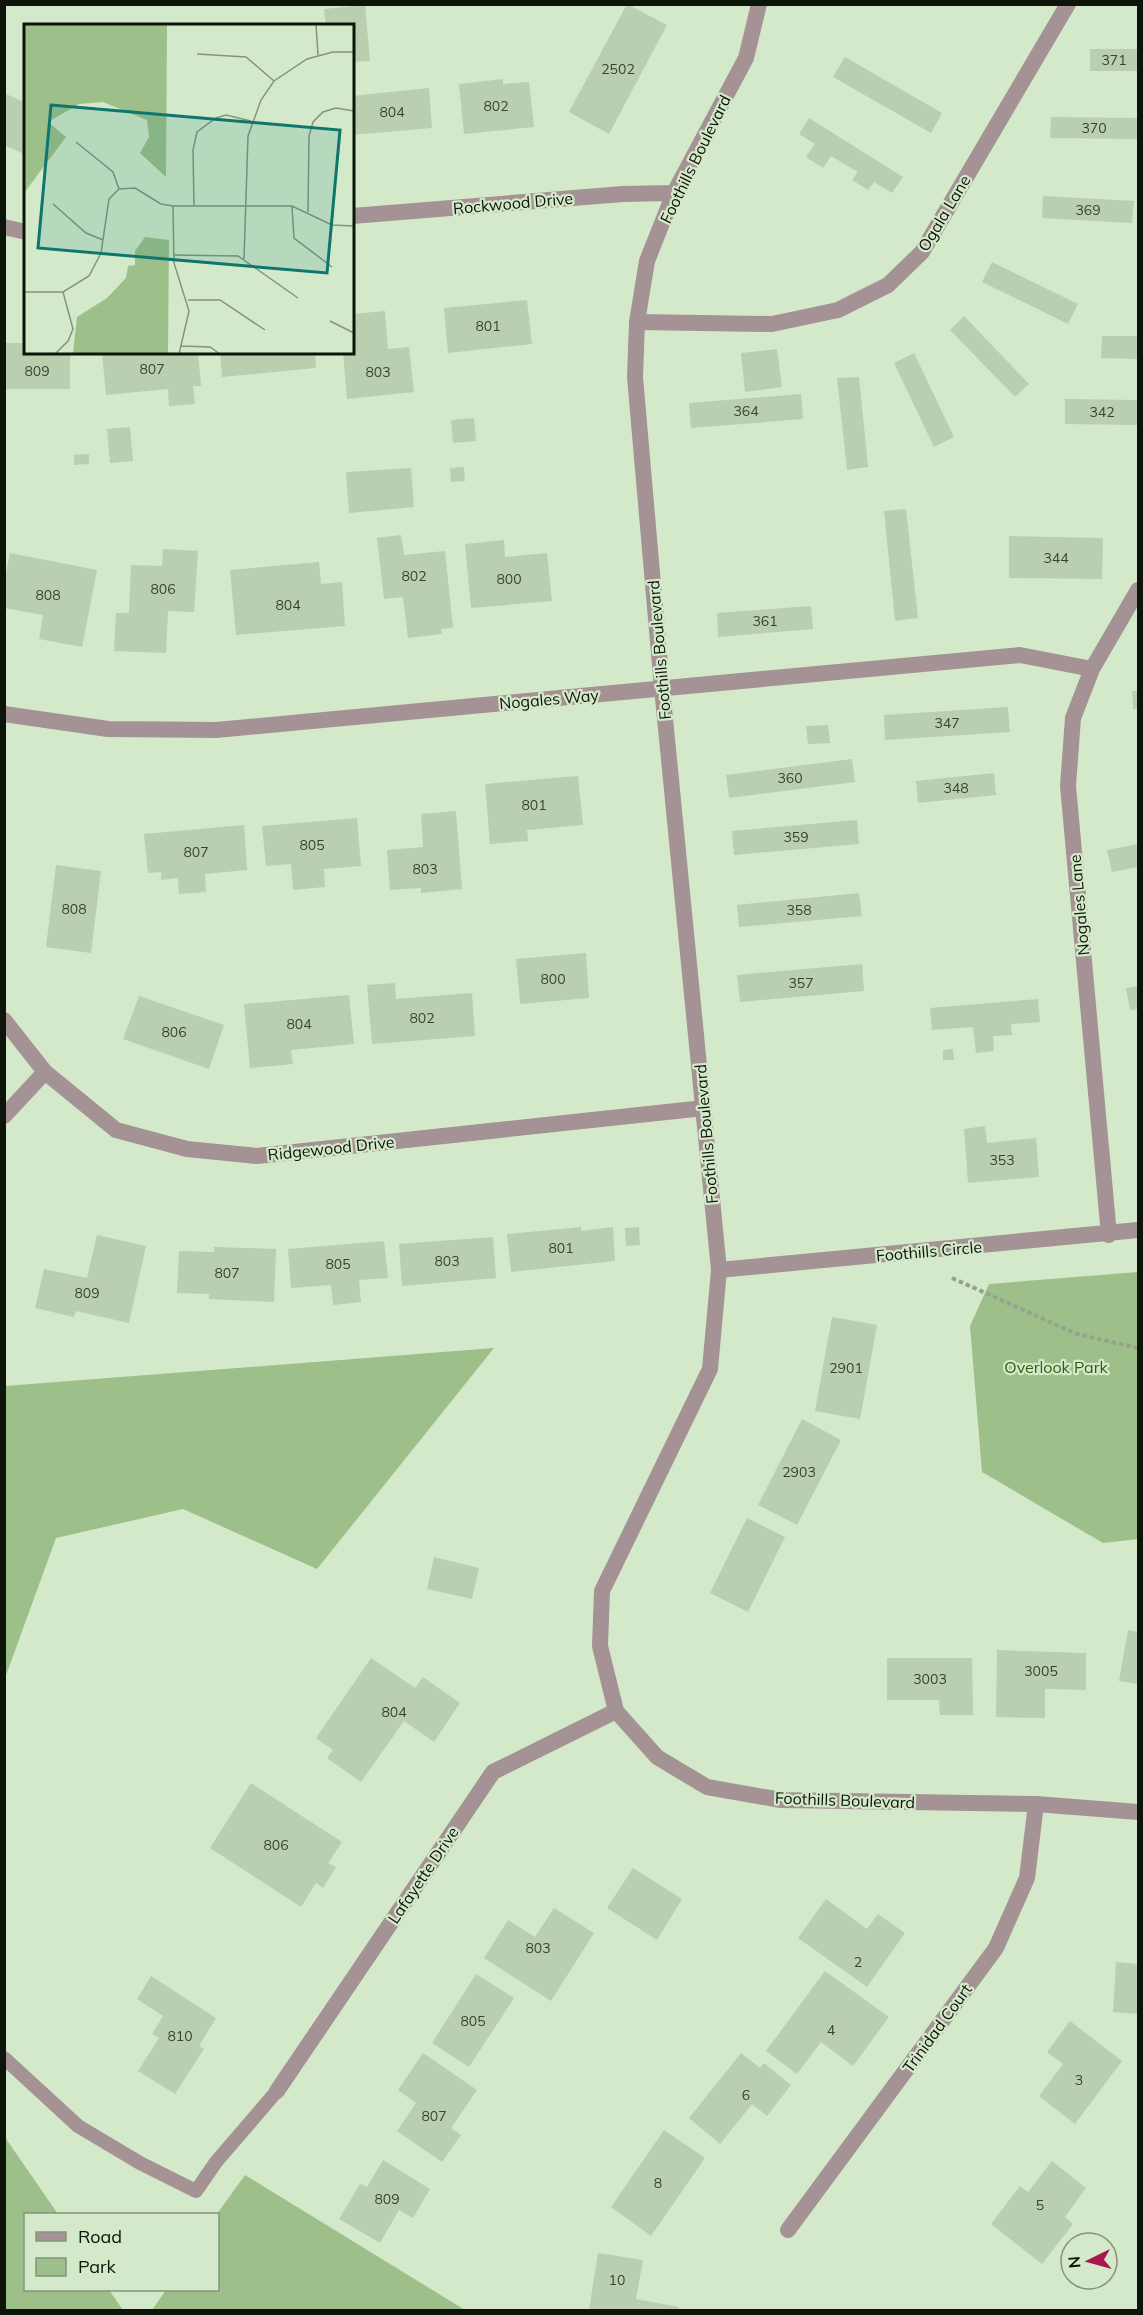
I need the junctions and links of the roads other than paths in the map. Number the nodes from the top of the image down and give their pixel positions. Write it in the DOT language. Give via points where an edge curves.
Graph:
graph roads {
  1 [pos="759,4"];
  2 [pos="1068,4"];
  3 [pos="674,193"];
  4 [pos="354,216"];
  5 [pos="4,227"];
  6 [pos="24,232"];
  7 [pos="637,322"];
  8 [pos="1138,590"];
  9 [pos="1092,669"];
  10 [pos="662,688"];
  11 [pos="4,714"];
  12 [pos="4,1020"];
  13 [pos="45,1071"];
  14 [pos="704,1108"];
  15 [pos="4,1116"];
  16 [pos="1138,1230"];
  17 [pos="1109,1235"];
  18 [pos="718,1270"];
  19 [pos="616,1711"];
  20 [pos="1036,1804"];
  21 [pos="1138,1812"];
  22 [pos="4,2058"];
  23 [pos="277,2091"];
  24 [pos="788,2230"];
  1 -- 3 [label="street, Foothills Boulevard" via="746,58"];
  2 -- 7 [label="street, Ogala Lane" via="922,252 888,285 838,310 772,324"];
  3 -- 4 [label="street, Rockwood Drive"];
  3 -- 7 [label="street, Foothills Boulevard" via="647,261"];
  5 -- 6 [label="street"];
  7 -- 10 [label="street, Foothills Boulevard" via="635,377"];
  8 -- 9 [label="street, Nogales Lane"];
  9 -- 10 [label="street, Nogales Way" via="1020,655"];
  9 -- 17 [label="street, Nogales Lane" via="1073,718 1068,786"];
  10 -- 11 [label="street, Nogales Way" via="216,730 108,729"];
  10 -- 14 [label="street, Foothills Boulevard"];
  12 -- 13 [label="street, Ridgewood Drive"];
  13 -- 14 [label="street, Ridgewood Drive" via="116,1130 187,1149 256,1156"];
  13 -- 15 [label="street"];
  14 -- 18 [label="street, Foothills Boulevard"];
  16 -- 17 [label="street, Foothills Circle"];
  17 -- 18 [label="street, Foothills Circle"];
  18 -- 19 [label="street, Foothills Boulevard" via="710,1369 602,1591 600,1646"];
  19 -- 20 [label="street, Foothills Boulevard" via="657,1758 707,1787 781,1800"];
  19 -- 23 [label="street, Lafayette Drive" via="493,1772"];
  20 -- 21 [label="street, Foothills Boulevard"];
  20 -- 24 [label="street, Trinidad Court" via="1027,1878 996,1948"];
  22 -- 23 [label="lane" via="78,2126 195,2191"];
}
